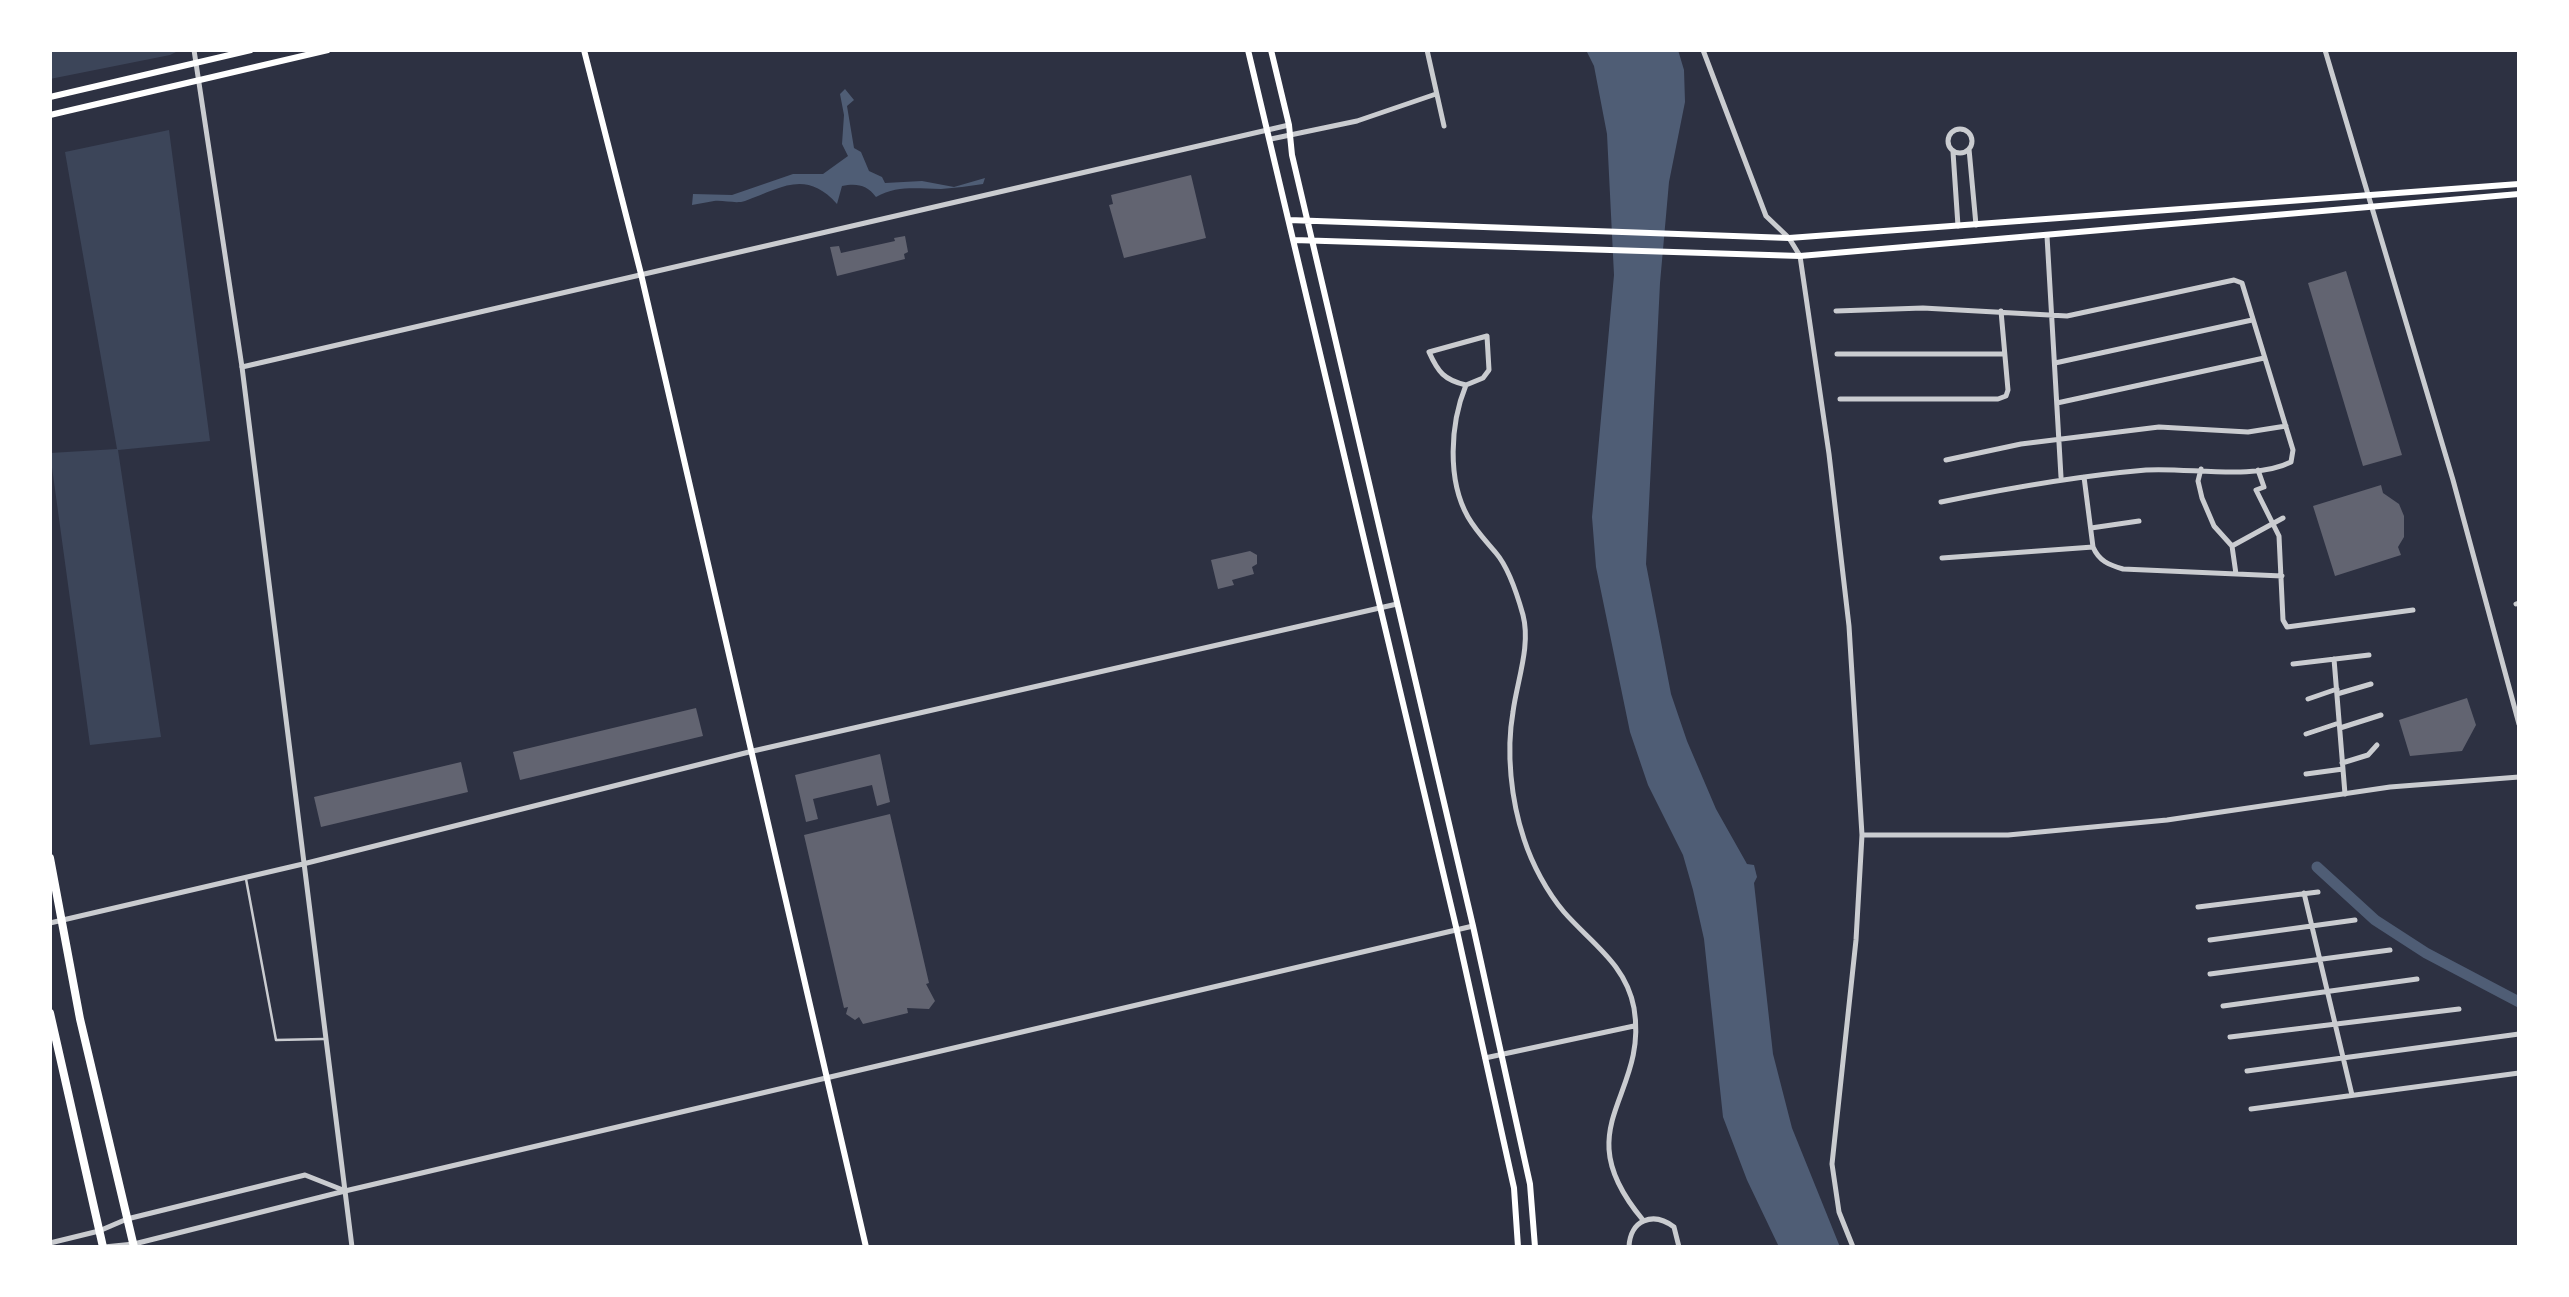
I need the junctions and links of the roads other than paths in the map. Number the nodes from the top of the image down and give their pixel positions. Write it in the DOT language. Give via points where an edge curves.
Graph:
graph roads {
  1 [pos="194,50"];
  2 [pos="251,50"];
  3 [pos="328,50"];
  4 [pos="584,50"];
  5 [pos="1248,50"];
  6 [pos="1271,50"];
  7 [pos="1428,50"];
  8 [pos="1703,50"];
  9 [pos="2325,50"];
  10 [pos="195,64"];
  11 [pos="198,80"];
  12 [pos="1436,94"];
  13 [pos="50,97"];
  14 [pos="50,115"];
  15 [pos="1289,125"];
  16 [pos="1444,126"];
  17 [pos="1268,130"];
  18 [pos="1290,135"];
  19 [pos="1271,139"];
  20 [pos="1969,150"];
  21 [pos="1953,152"];
  22 [pos="2519,184"];
  23 [pos="2519,194"];
  24 [pos="2368,196"];
  25 [pos="2372,209"];
  26 [pos="1290,220"];
  27 [pos="1308,221"];
  28 [pos="1976,225"];
  29 [pos="1958,226"];
  30 [pos="2047,236"];
  31 [pos="1789,238"];
  32 [pos="1294,240"];
  33 [pos="1312,241"];
  34 [pos="1800,256"];
  35 [pos="641,274"];
  36 [pos="1836,311"];
  37 [pos="2001,311"];
  38 [pos="2052,313"];
  39 [pos="2253,320"];
  40 [pos="1837,354"];
  41 [pos="2005,354"];
  42 [pos="2265,358"];
  43 [pos="2054,363"];
  44 [pos="242,368"];
  45 [pos="1466,385"];
  46 [pos="1840,400"];
  47 [pos="2057,403"];
  48 [pos="2286,426"];
  49 [pos="2059,439"];
  50 [pos="1946,460"];
  51 [pos="2201,469"];
  52 [pos="2258,470"];
  53 [pos="2084,477"];
  54 [pos="2061,478"];
  55 [pos="1941,502"];
  56 [pos="2282,518"];
  57 [pos="2139,521"];
  58 [pos="2273,524"];
  59 [pos="2091,528"];
  60 [pos="2232,546"];
  61 [pos="2094,547"];
  62 [pos="1942,558"];
  63 [pos="2236,574"];
  64 [pos="2282,576"];
  65 [pos="1398,604"];
  66 [pos="1381,608"];
  67 [pos="2413,610"];
  68 [pos="2370,655"];
  69 [pos="2334,660"];
  70 [pos="2293,664"];
  71 [pos="2371,684"];
  72 [pos="2337,692"];
  73 [pos="2308,698"];
  74 [pos="2381,715"];
  75 [pos="2519,724"];
  76 [pos="2339,726"];
  77 [pos="2306,734"];
  78 [pos="2378,746"];
  79 [pos="752,751"];
  80 [pos="2342,766"];
  81 [pos="2306,774"];
  82 [pos="2519,778"];
  83 [pos="2345,794"];
  84 [pos="1862,835"];
  85 [pos="50,858"];
  86 [pos="304,864"];
  87 [pos="245,878"];
  88 [pos="2318,892"];
  89 [pos="2304,893"];
  90 [pos="2198,907"];
  91 [pos="2355,920"];
  92 [pos="60,921"];
  93 [pos="50,924"];
  94 [pos="1473,926"];
  95 [pos="2310,926"];
  96 [pos="1456,930"];
  97 [pos="2210,940"];
  98 [pos="2390,950"];
  99 [pos="2318,960"];
  100 [pos="2210,974"];
  101 [pos="2417,979"];
  102 [pos="2327,993"];
  103 [pos="2224,1006"];
  104 [pos="2459,1009"];
  105 [pos="50,1013"];
  106 [pos="2338,1025"];
  107 [pos="1634,1026"];
  108 [pos="2519,1034"];
  109 [pos="2230,1037"];
  110 [pos="326,1039"];
  111 [pos="1502,1055"];
  112 [pos="1485,1058"];
  113 [pos="2344,1058"];
  114 [pos="2246,1071"];
  115 [pos="2519,1073"];
  116 [pos="828,1078"];
  117 [pos="2352,1095"];
  118 [pos="2251,1109"];
  119 [pos="345,1191"];
  120 [pos="126,1220"];
  121 [pos="1643,1220"];
  122 [pos="99,1231"];
  123 [pos="50,1243"];
  124 [pos="134,1245"];
  125 [pos="104,1247"];
  126 [pos="352,1247"];
  127 [pos="866,1247"];
  128 [pos="1518,1247"];
  129 [pos="1535,1247"];
  130 [pos="1629,1247"];
  131 [pos="1680,1247"];
  132 [pos="1854,1247"];
  1 -- 10 [label="street"];
  2 -- 10 [label="main road"];
  3 -- 11 [label="main road"];
  4 -- 35 [label="main road"];
  5 -- 17 [label="main road"];
  6 -- 15 [label="main road"];
  7 -- 12 [label="street"];
  8 -- 31 [label="street" via="1766,216"];
  9 -- 24 [label="street"];
  10 -- 11 [label="street"];
  10 -- 13 [label="main road"];
  11 -- 14 [label="main road"];
  11 -- 44 [label="street"];
  12 -- 16 [label="street"];
  12 -- 18 [label="street"];
  15 -- 17 [label="street"];
  15 -- 18 [label="main road"];
  17 -- 19 [label="main road"];
  17 -- 35 [label="street"];
  18 -- 19 [label="street"];
  18 -- 27 [label="main road"];
  19 -- 26 [label="main road"];
  20 -- 21 [label="street"];
  20 -- 21 [label="street" via="1970,134 1958,129 1947,141"];
  20 -- 28 [label="street"];
  21 -- 29 [label="street"];
  22 -- 24 [label="main road"];
  23 -- 25 [label="main road"];
  24 -- 25 [label="street"];
  24 -- 28 [label="main road"];
  25 -- 30 [label="main road"];
  25 -- 75 [label="street"];
  26 -- 27 [label="main road"];
  26 -- 32 [label="main road"];
  27 -- 31 [label="main road"];
  27 -- 33 [label="main road"];
  28 -- 29 [label="main road"];
  29 -- 31 [label="main road"];
  30 -- 34 [label="main road"];
  30 -- 38 [label="street"];
  31 -- 34 [label="street"];
  32 -- 33 [label="main road"];
  32 -- 66 [label="main road"];
  33 -- 34 [label="main road"];
  33 -- 65 [label="main road"];
  34 -- 84 [label="street" via="1849,626"];
  35 -- 44 [label="street"];
  35 -- 79 [label="main road"];
  36 -- 37 [label="street"];
  37 -- 38 [label="street"];
  37 -- 41 [label="street"];
  38 -- 39 [label="street" via="2066,316 2239,280"];
  38 -- 43 [label="street"];
  39 -- 42 [label="street"];
  39 -- 43 [label="street"];
  40 -- 41 [label="street"];
  41 -- 46 [label="street" via="2008,390 1998,399"];
  42 -- 47 [label="street"];
  42 -- 48 [label="street"];
  43 -- 47 [label="street"];
  44 -- 86 [label="street"];
  45 -- 45 [label="street" via="1439,374 1429,352 1488,336 1489,370"];
  45 -- 107 [label="street" via="1453,460 1461,500 1499,555 1526,632 1510,729 1524,838 1554,898 1621,970"];
  47 -- 49 [label="street"];
  48 -- 49 [label="street" via="2248,432 2159,427"];
  48 -- 52 [label="street" via="2291,462"];
  49 -- 50 [label="street"];
  49 -- 54 [label="street"];
  51 -- 52 [label="street"];
  51 -- 53 [label="street"];
  51 -- 60 [label="street" via="2199,488 2211,520"];
  52 -- 58 [label="street" via="2264,487 2256,490"];
  53 -- 54 [label="street"];
  53 -- 59 [label="street"];
  54 -- 55 [label="street"];
  56 -- 58 [label="street"];
  57 -- 59 [label="street"];
  58 -- 60 [label="street"];
  58 -- 64 [label="street"];
  59 -- 61 [label="street"];
  60 -- 63 [label="street"];
  61 -- 62 [label="street"];
  61 -- 63 [label="street" via="2102,561 2123,569"];
  63 -- 64 [label="street"];
  64 -- 67 [label="street" via="2287,628"];
  65 -- 66 [label="street"];
  65 -- 94 [label="main road"];
  66 -- 79 [label="street"];
  66 -- 96 [label="main road"];
  68 -- 69 [label="street"];
  69 -- 70 [label="street"];
  69 -- 72 [label="street"];
  71 -- 72 [label="street"];
  72 -- 73 [label="street"];
  72 -- 76 [label="street"];
  74 -- 76 [label="street"];
  76 -- 77 [label="street"];
  76 -- 80 [label="street"];
  78 -- 80 [label="street"];
  79 -- 86 [label="street"];
  79 -- 116 [label="main road"];
  80 -- 81 [label="street"];
  80 -- 83 [label="street"];
  82 -- 83 [label="street"];
  83 -- 84 [label="street" via="2024,834"];
  84 -- 132 [label="street" via="1832,1164 1839,1212"];
  85 -- 92 [label="main road"];
  86 -- 87 [label="street"];
  86 -- 110 [label="street"];
  87 -- 92 [label="street"];
  87 -- 110 [label="lane" via="276,1040"];
  88 -- 89 [label="street"];
  89 -- 90 [label="street"];
  89 -- 95 [label="street"];
  91 -- 95 [label="street"];
  92 -- 93 [label="street"];
  92 -- 120 [label="main road"];
  94 -- 96 [label="street"];
  94 -- 111 [label="main road"];
  95 -- 97 [label="street"];
  95 -- 99 [label="street"];
  96 -- 112 [label="main road"];
  96 -- 116 [label="street"];
  98 -- 99 [label="street"];
  99 -- 100 [label="street"];
  99 -- 102 [label="street"];
  101 -- 102 [label="street"];
  102 -- 103 [label="street"];
  102 -- 106 [label="street"];
  104 -- 106 [label="street"];
  105 -- 122 [label="main road"];
  106 -- 109 [label="street"];
  106 -- 113 [label="street"];
  107 -- 111 [label="street"];
  107 -- 121 [label="street" via="1632,1068 1608,1142 1619,1187"];
  108 -- 113 [label="street"];
  110 -- 119 [label="street"];
  111 -- 112 [label="street"];
  111 -- 129 [label="main road" via="1530,1184"];
  112 -- 128 [label="main road" via="1514,1188"];
  113 -- 114 [label="street"];
  113 -- 117 [label="street"];
  115 -- 117 [label="street"];
  116 -- 119 [label="street"];
  116 -- 127 [label="main road"];
  117 -- 118 [label="street"];
  119 -- 120 [label="street" via="305,1176"];
  119 -- 124 [label="street"];
  119 -- 126 [label="street"];
  120 -- 122 [label="street"];
  120 -- 124 [label="main road"];
  121 -- 130 [label="street" via="1631,1232"];
  121 -- 131 [label="street" via="1668,1222"];
  122 -- 123 [label="street"];
  122 -- 125 [label="main road"];
  124 -- 125 [label="street"];
}
